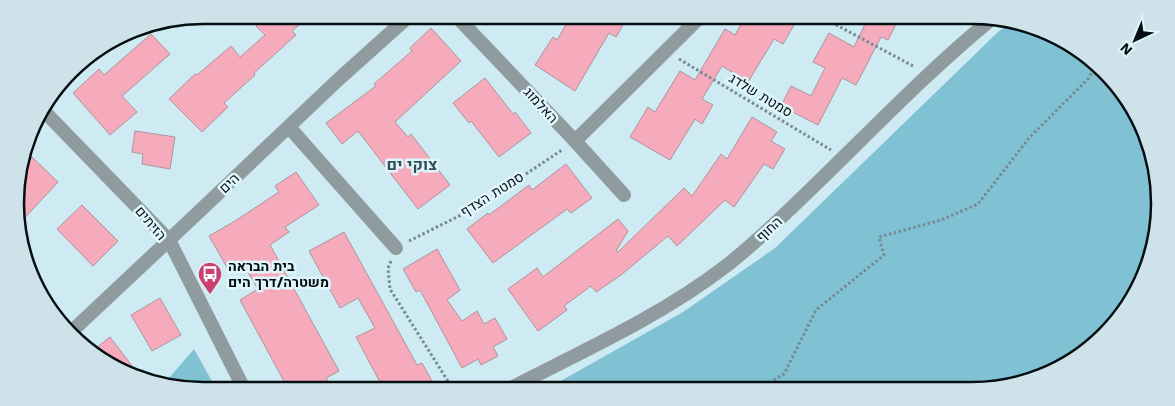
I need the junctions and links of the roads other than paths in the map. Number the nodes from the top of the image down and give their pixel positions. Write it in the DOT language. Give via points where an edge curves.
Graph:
graph roads {
  1 [pos="400,24"];
  2 [pos="464,24"];
  3 [pos="693,24"];
  4 [pos="985,24"];
  5 [pos="47,114"];
  6 [pos="289,127"];
  7 [pos="575,141"];
  8 [pos="624,196"];
  9 [pos="169,240"];
  10 [pos="396,248"];
  11 [pos="75,329"];
  12 [pos="240,382"];
  13 [pos="523,382"];
  1 -- 6 [label="street, הים"];
  2 -- 7 [label="street, האלמוג"];
  3 -- 7 [label="street"];
  4 -- 13 [label="street, החוף" via="928,74 753,244 697,287 646,318"];
  5 -- 9 [label="street, הזיתים"];
  6 -- 9 [label="street, הים"];
  6 -- 10 [label="street"];
  7 -- 8 [label="street, האלמוג"];
  9 -- 11 [label="street, הזיתים"];
  9 -- 12 [label="street"];
}
